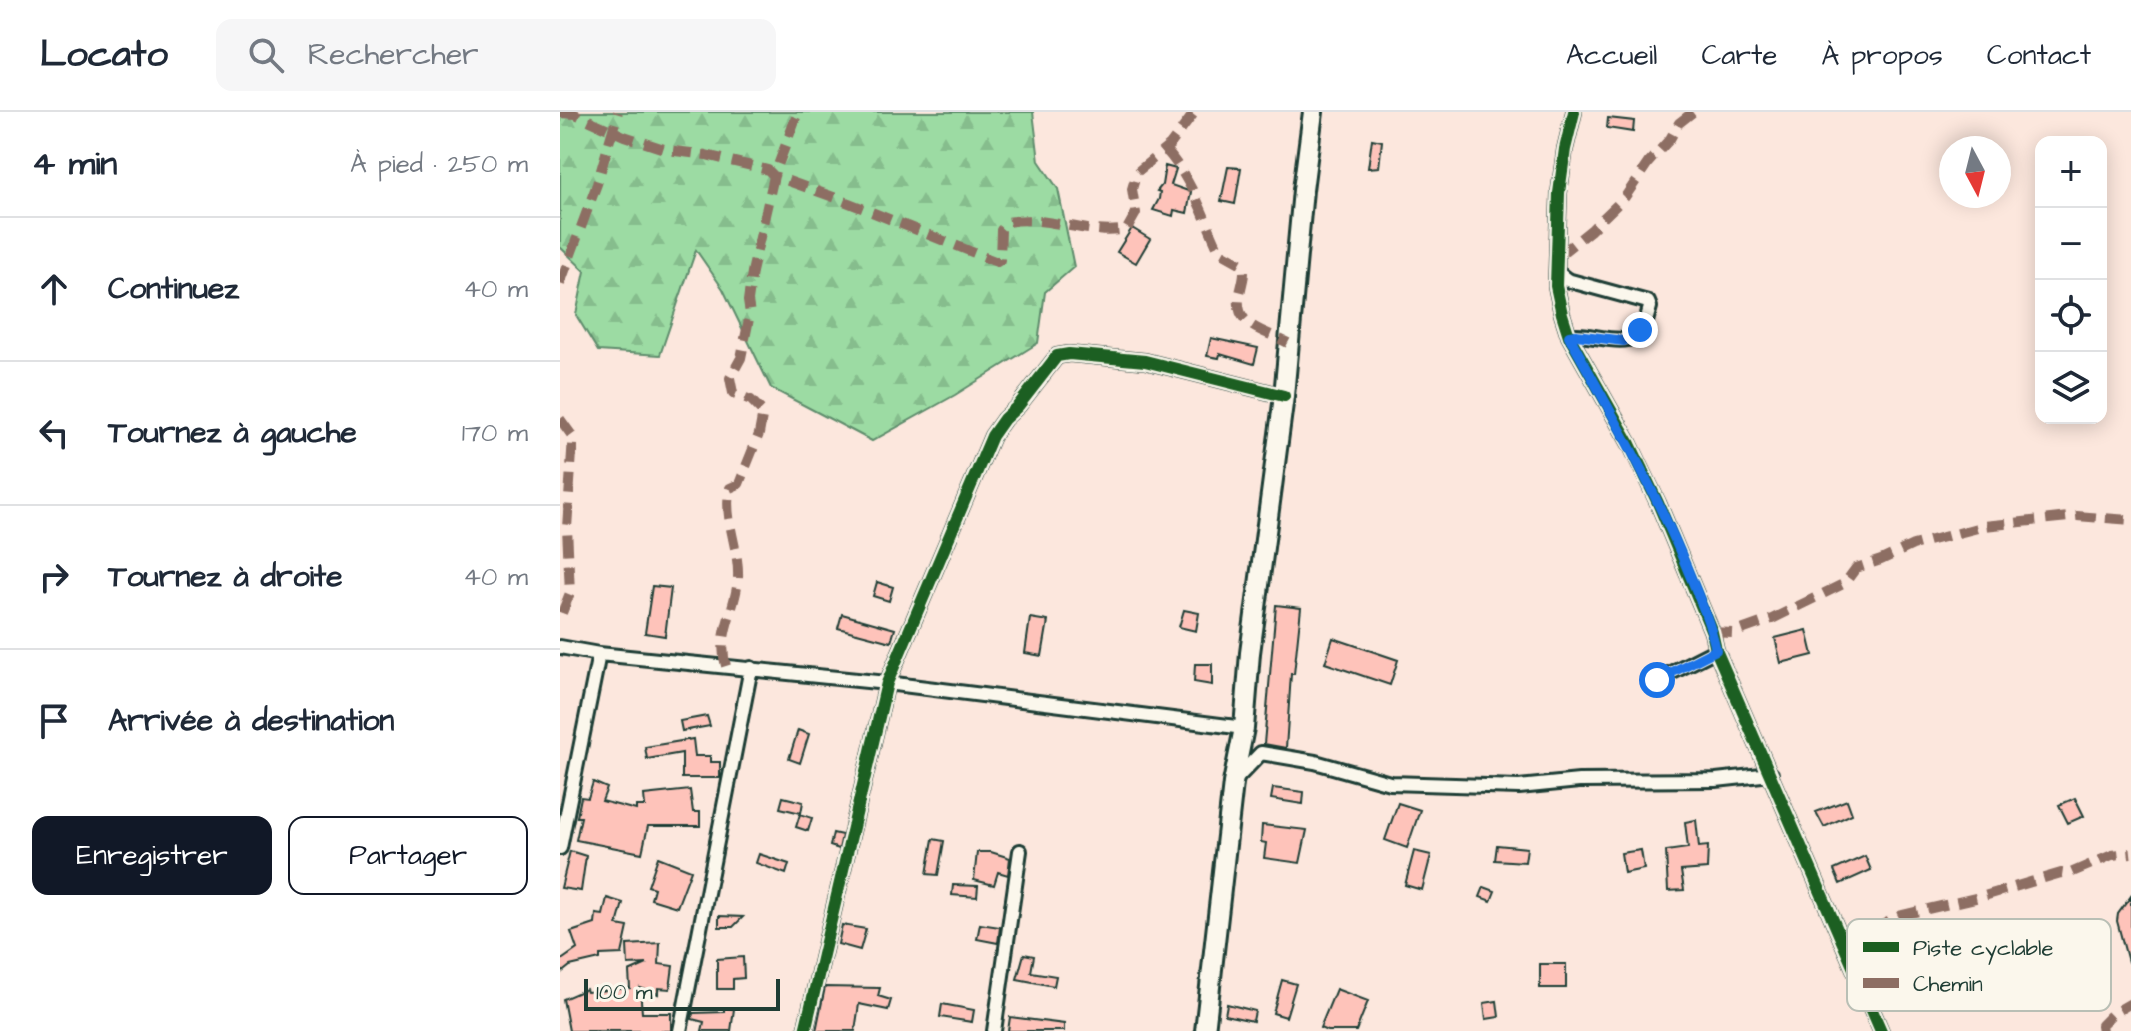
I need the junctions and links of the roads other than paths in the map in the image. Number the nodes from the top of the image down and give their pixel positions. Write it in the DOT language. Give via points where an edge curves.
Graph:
graph roads {
  1 [pos="1313,112"];
  2 [pos="1574,112"];
  3 [pos="1557,272"];
  4 [pos="1569,336"];
  5 [pos="1284,396"];
  6 [pos="560,647"];
  7 [pos="1716,650"];
  8 [pos="599,654"];
  9 [pos="751,668"];
  10 [pos="1657,680"];
  11 [pos="887,683"];
  12 [pos="1244,728"];
  13 [pos="1771,774"];
  14 [pos="1233,783"];
  15 [pos="560,848"];
  16 [pos="1020,851"];
  17 [pos="1847,952"];
  18 [pos="1872,1011"];
  19 [pos="680,1031"];
  20 [pos="805,1031"];
  21 [pos="994,1031"];
  22 [pos="1205,1031"];
  23 [pos="1881,1031"];
  1 -- 5 [label="main road"];
  2 -- 3 [label="street" via="1561,170"];
  3 -- 4 [label="street"];
  3 -- 4 [label="street" via="1650,307 1645,325 1624,341"];
  4 -- 7 [label="street" via="1658,503"];
  5 -- 11 [label="street" via="1145,361 1057,356 992,436"];
  5 -- 12 [label="main road"];
  6 -- 8 [label="street"];
  7 -- 10 [label="street"];
  7 -- 13 [label="street"];
  8 -- 9 [label="street"];
  8 -- 15 [label="street"];
  9 -- 11 [label="street"];
  9 -- 19 [label="street"];
  11 -- 12 [label="street"];
  11 -- 20 [label="street"];
  12 -- 14 [label="main road"];
  13 -- 14 [label="street" via="1519,787 1390,783 1261,753"];
  13 -- 17 [label="street"];
  14 -- 22 [label="main road"];
  16 -- 21 [label="street"];
  18 -- 23 [label="street"];
}
